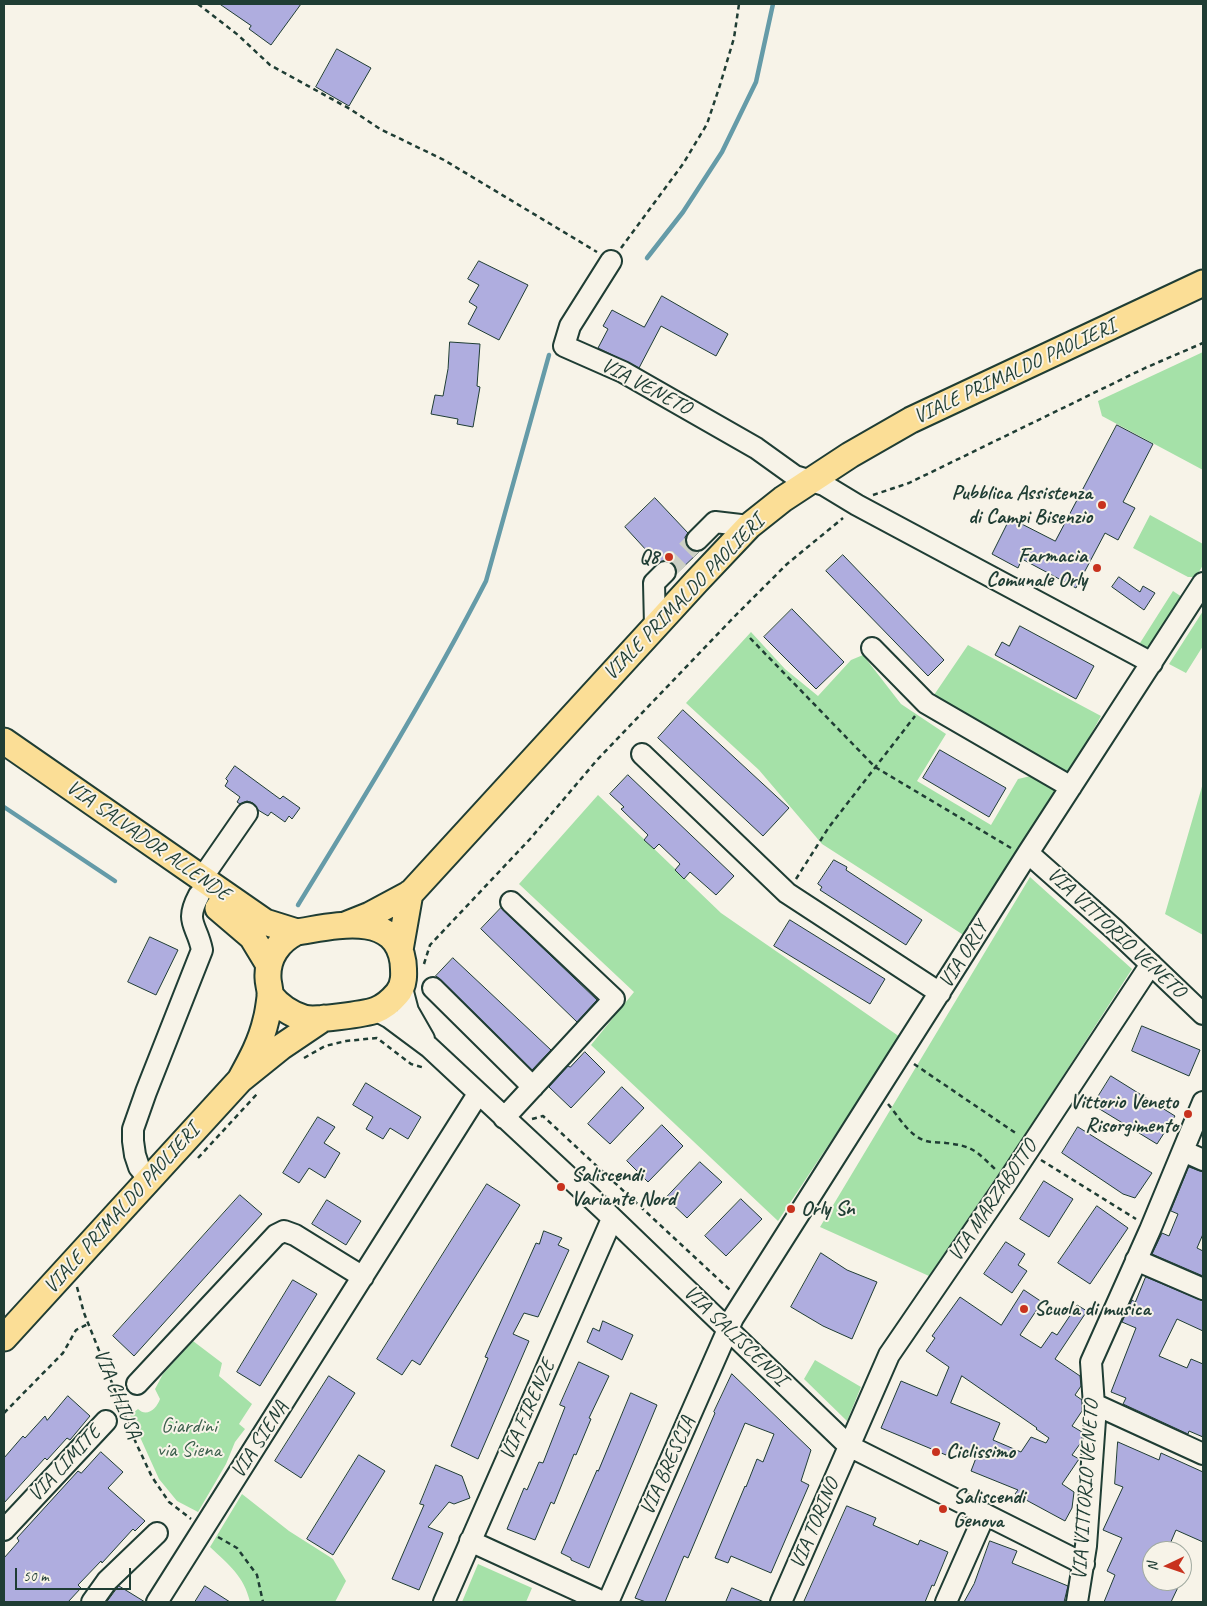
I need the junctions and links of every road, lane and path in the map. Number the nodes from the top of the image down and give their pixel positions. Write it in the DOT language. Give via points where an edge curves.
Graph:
graph roads {
  1 [pos="198,4"];
  2 [pos="739,4"];
  3 [pos="611,261"];
  4 [pos="1203,283"];
  5 [pos="809,482"];
  6 [pos="749,526"];
  7 [pos="696,540"];
  8 [pos="665,572"];
  9 [pos="1203,582"];
  10 [pos="654,626"];
  11 [pos="750,638"];
  12 [pos="872,648"];
  13 [pos="1152,663"];
  14 [pos="926,703"];
  15 [pos="4,741"];
  16 [pos="642,754"];
  17 [pos="4,760"];
  18 [pos="875,767"];
  19 [pos="1071,787"];
  20 [pos="247,813"];
  21 [pos="1028,853"];
  22 [pos="200,887"];
  23 [pos="410,893"];
  24 [pos="787,893"];
  25 [pos="511,902"];
  26 [pos="345,925"];
  27 [pos="297,932"];
  28 [pos="400,950"];
  29 [pos="1151,964"];
  30 [pos="269,965"];
  31 [pos="402,988"];
  32 [pos="433,988"];
  33 [pos="940,993"];
  34 [pos="270,995"];
  35 [pos="375,1010"];
  36 [pos="1203,1014"];
  37 [pos="324,1018"];
  38 [pos="429,1047"];
  39 [pos="901,1055"];
  40 [pos="300,1060"];
  41 [pos="431,1070"];
  42 [pos="251,1084"];
  43 [pos="533,1087"];
  44 [pos="478,1094"];
  45 [pos="886,1101"];
  46 [pos="1203,1102"];
  47 [pos="504,1118"];
  48 [pos="1029,1148"];
  49 [pos="1183,1152"];
  50 [pos="197,1159"];
  51 [pos="1203,1160"];
  52 [pos="149,1179"];
  53 [pos="1006,1184"];
  54 [pos="612,1219"];
  55 [pos="1141,1222"];
  56 [pos="1136,1260"];
  57 [pos="362,1277"];
  58 [pos="70,1280"];
  59 [pos="1203,1289"];
  60 [pos="88,1324"];
  61 [pos="728,1329"];
  62 [pos="4,1338"];
  63 [pos="137,1384"];
  64 [pos="1094,1404"];
  65 [pos="4,1413"];
  66 [pos="106,1421"];
  67 [pos="849,1446"];
  68 [pos="1203,1454"];
  69 [pos="985,1514"];
  70 [pos="203,1528"];
  71 [pos="4,1530"];
  72 [pos="157,1533"];
  73 [pos="470,1541"];
  74 [pos="1084,1564"];
  75 [pos="92,1602"];
  76 [pos="157,1602"];
  77 [pos="263,1602"];
  78 [pos="444,1602"];
  79 [pos="603,1602"];
  80 [pos="608,1602"];
  81 [pos="781,1602"];
  82 [pos="946,1602"];
  83 [pos="1077,1602"];
  1 -- 3 [label="path" via="270,65 380,129 444,160"];
  2 -- 3 [label="path" via="734,38 706,124 683,164"];
  3 -- 5 [label="street, VIA VENETO" via="570,326 564,346 623,372"];
  4 -- 5 [label="main road, VIALE PRIMALDO PAOLIERI" via="912,420 850,454"];
  5 -- 6 [label="main road, VIALE PRIMALDO PAOLIERI"];
  5 -- 13 [label="street" via="824,486"];
  6 -- 7 [label="street" via="715,522"];
  6 -- 10 [label="main road, VIALE PRIMALDO PAOLIERI"];
  8 -- 10 [label="street" via="654,583"];
  9 -- 13 [label="street, VIA ORLY"];
  10 -- 23 [label="main road, VIALE PRIMALDO PAOLIERI"];
  11 -- 18 [label="path"];
  12 -- 14 [label="street"];
  13 -- 19 [label="street, VIA ORLY"];
  14 -- 18 [label="path"];
  14 -- 19 [label="street"];
  15 -- 22 [label="main road, VIA SALVADOR ALLENDE"];
  16 -- 24 [label="street"];
  17 -- 22 [label="main road, VIA SALVADOR ALLENDE"];
  18 -- 21 [label="path" via="1018,853"];
  18 -- 24 [label="path" via="829,827"];
  19 -- 21 [label="street, VIA ORLY"];
  20 -- 22 [label="street"];
  21 -- 29 [label="street, VIA VITTORIO VENETO"];
  21 -- 33 [label="street, VIA ORLY"];
  22 -- 27 [label="main road, VIA SALVADOR ALLENDE" via="265,922"];
  22 -- 30 [label="main road, VIA SALVADOR ALLENDE" via="252,937"];
  22 -- 52 [label="street" via="191,917 202,950 133,1129 135,1155 139,1167"];
  23 -- 26 [label="main road, VIALE PRIMALDO PAOLIERI"];
  23 -- 28 [label="main road"];
  24 -- 33 [label="street"];
  25 -- 43 [label="street" via="614,999"];
  26 -- 27 [label="main road, VIALE PRIMALDO PAOLIERI"];
  26 -- 28 [label="main road, VIALE PRIMALDO PAOLIERI" via="374,927 389,936"];
  27 -- 30 [label="main road, VIALE PRIMALDO PAOLIERI" via="278,946"];
  28 -- 31 [label="main road" via="404,972"];
  29 -- 36 [label="street, VIA VITTORIO VENETO"];
  29 -- 48 [label="street, VIA MARZABOTTO"];
  30 -- 34 [label="main road, VIALE PRIMALDO PAOLIERI"];
  31 -- 35 [label="main road, VIALE PRIMALDO PAOLIERI" via="388,1003"];
  31 -- 38 [label="street, VIA SALISCENDI" via="408,1011"];
  32 -- 43 [label="street"];
  33 -- 39 [label="street, VIA ORLY"];
  34 -- 37 [label="main road, VIALE PRIMALDO PAOLIERI" via="296,1016"];
  34 -- 42 [label="main road, VIALE PRIMALDO PAOLIERI"];
  35 -- 37 [label="main road, VIALE PRIMALDO PAOLIERI"];
  35 -- 38 [label="street, VIA SALISCENDI"];
  37 -- 42 [label="main road, VIALE PRIMALDO PAOLIERI" via="281,1047"];
  38 -- 44 [label="street, VIA SALISCENDI"];
  39 -- 48 [label="path" via="1017,1134"];
  39 -- 61 [label="street, VIA ORLY"];
  40 -- 41 [label="path" via="325,1046 377,1038 411,1064"];
  42 -- 50 [label="path"];
  42 -- 52 [label="main road, VIALE PRIMALDO PAOLIERI"];
  43 -- 47 [label="street"];
  44 -- 47 [label="street, VIA SALISCENDI"];
  44 -- 57 [label="street, VIA SIENA"];
  45 -- 53 [label="path" via="917,1136 927,1142 966,1145 980,1154"];
  46 -- 49 [label="street, VIA VITTORIO VENETO"];
  47 -- 54 [label="street, VIA SALISCENDI"];
  48 -- 53 [label="street, VIA MARZABOTTO"];
  48 -- 55 [label="path" via="1038,1158"];
  49 -- 51 [label="street"];
  49 -- 56 [label="street, VIA VITTORIO VENETO"];
  52 -- 58 [label="main road, VIALE PRIMALDO PAOLIERI"];
  53 -- 67 [label="street, VIA MARZABOTTO" via="889,1355"];
  54 -- 61 [label="street, VIA SALISCENDI"];
  54 -- 73 [label="street, VIA FIRENZE"];
  56 -- 59 [label="street"];
  56 -- 64 [label="street, VIA VITTORIO VENETO" via="1091,1362"];
  57 -- 63 [label="street" via="284,1231 268,1242"];
  57 -- 70 [label="street, VIA SIENA"];
  58 -- 60 [label="path, VIA CHIUSA"];
  58 -- 62 [label="main road, VIALE PRIMALDO PAOLIERI"];
  60 -- 65 [label="path" via="76,1330 63,1353"];
  60 -- 70 [label="path, VIA CHIUSA" via="152,1477 169,1502"];
  61 -- 67 [label="street, VIA SALISCENDI"];
  61 -- 80 [label="street, VIA BRESCIA"];
  64 -- 68 [label="street"];
  64 -- 74 [label="street, VIA VITTORIO VENETO"];
  66 -- 71 [label="street, VIA LIMITE"];
  67 -- 69 [label="street, VIA SALISCENDI"];
  67 -- 81 [label="street, VIA TORINO"];
  69 -- 74 [label="street, VIA SALISCENDI"];
  69 -- 82 [label="street"];
  70 -- 76 [label="street, VIA SIENA"];
  70 -- 77 [label="path, VIA CHIUSA" via="238,1548 257,1574"];
  72 -- 75 [label="street" via="107,1581"];
  73 -- 78 [label="street, VIA FIRENZE"];
  73 -- 79 [label="street"];
  74 -- 83 [label="street, VIA VITTORIO VENETO"];
}
